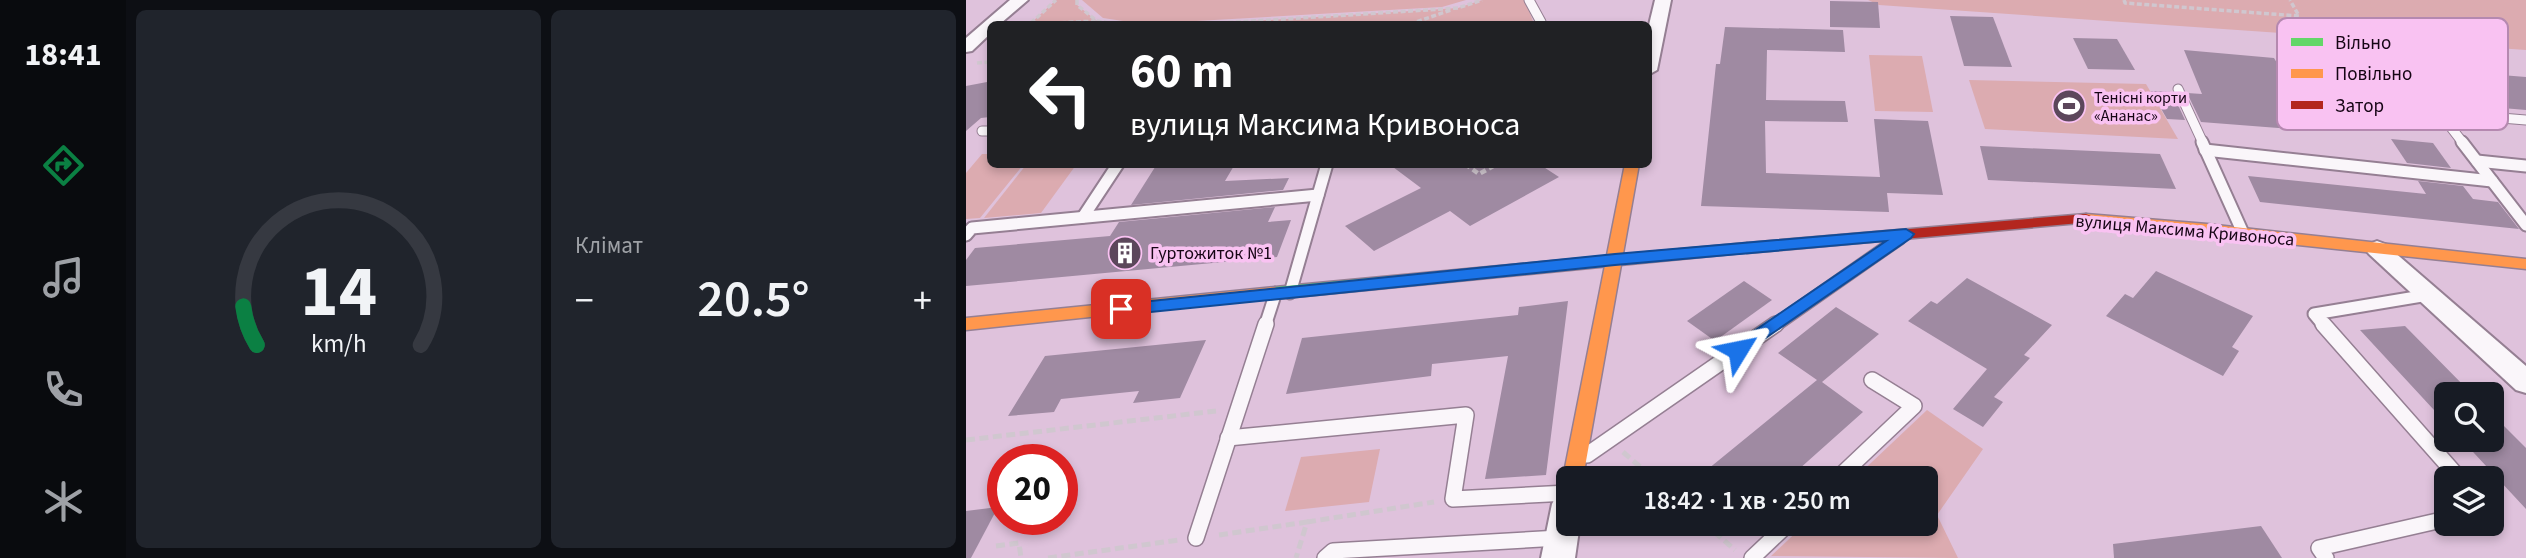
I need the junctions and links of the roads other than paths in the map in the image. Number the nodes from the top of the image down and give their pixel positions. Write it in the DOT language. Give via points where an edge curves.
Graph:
graph roads {
  1 [pos="1020,0"];
  2 [pos="1529,0"];
  3 [pos="1662,0"];
  4 [pos="996,21"];
  5 [pos="1540,21"];
  6 [pos="987,29"];
  7 [pos="966,47"];
  8 [pos="1652,51"];
  9 [pos="2178,89"];
  10 [pos="2508,119"];
  11 [pos="2526,120"];
  12 [pos="2453,130"];
  13 [pos="2205,150"];
  14 [pos="2477,161"];
  15 [pos="2526,166"];
  16 [pos="1115,168"];
  17 [pos="1326,168"];
  18 [pos="1631,168"];
  19 [pos="2492,181"];
  20 [pos="1318,195"];
  21 [pos="1083,217"];
  22 [pos="2526,225"];
  23 [pos="2243,233"];
  24 [pos="1906,234"];
  25 [pos="966,235"];
  26 [pos="2377,249"];
  27 [pos="1615,259"];
  28 [pos="2526,264"];
  29 [pos="1282,294"];
  30 [pos="2428,295"];
  31 [pos="966,324"];
  32 [pos="1872,380"];
  33 [pos="2526,382"];
  34 [pos="1228,438"];
  35 [pos="1576,466"];
  36 [pos="1580,466"];
  37 [pos="1851,466"];
  38 [pos="2448,466"];
  39 [pos="1556,494"];
  40 [pos="2434,522"];
  41 [pos="1775,536"];
  42 [pos="1196,538"];
  43 [pos="1559,548"];
  44 [pos="1325,558"];
  45 [pos="1752,558"];
  46 [pos="2326,558"];
  1 -- 4 [label="street"];
  2 -- 5 [label="lane"];
  3 -- 8 [label="street"];
  6 -- 7 [label="street"];
  9 -- 13 [label="lane"];
  10 -- 11 [label="lane"];
  12 -- 14 [label="lane"];
  13 -- 19 [label="lane"];
  13 -- 23 [label="lane"];
  14 -- 15 [label="lane"];
  14 -- 19 [label="lane"];
  16 -- 21 [label="lane"];
  17 -- 20 [label="lane"];
  18 -- 27 [label="street"];
  19 -- 22 [label="lane"];
  20 -- 21 [label="lane"];
  20 -- 29 [label="lane"];
  21 -- 25 [label="lane" via="972,228"];
  23 -- 24 [label="street, вулиця Максима Кривоноса" via="2081,219"];
  23 -- 26 [label="street, вулиця Максима Кривоноса"];
  24 -- 27 [label="street, вулиця Максима Кривоноса"];
  24 -- 36 [label="lane" via="1609,440"];
  26 -- 28 [label="street, вулиця Максима Кривоноса"];
  26 -- 30 [label="street"];
  27 -- 29 [label="street, вулиця Максима Кривоноса"];
  27 -- 35 [label="street"];
  29 -- 31 [label="street, вулиця Максима Кривоноса"];
  29 -- 34 [label="lane"];
  30 -- 33 [label="street"];
  30 -- 38 [label="lane" via="2314,314"];
  32 -- 37 [label="lane" via="1914,406"];
  34 -- 39 [label="lane" via="1466,415 1453,499"];
  34 -- 42 [label="lane"];
  40 -- 46 [label="lane" via="2319,548"];
  41 -- 45 [label="lane"];
  43 -- 44 [label="lane" via="1333,551"];
}
